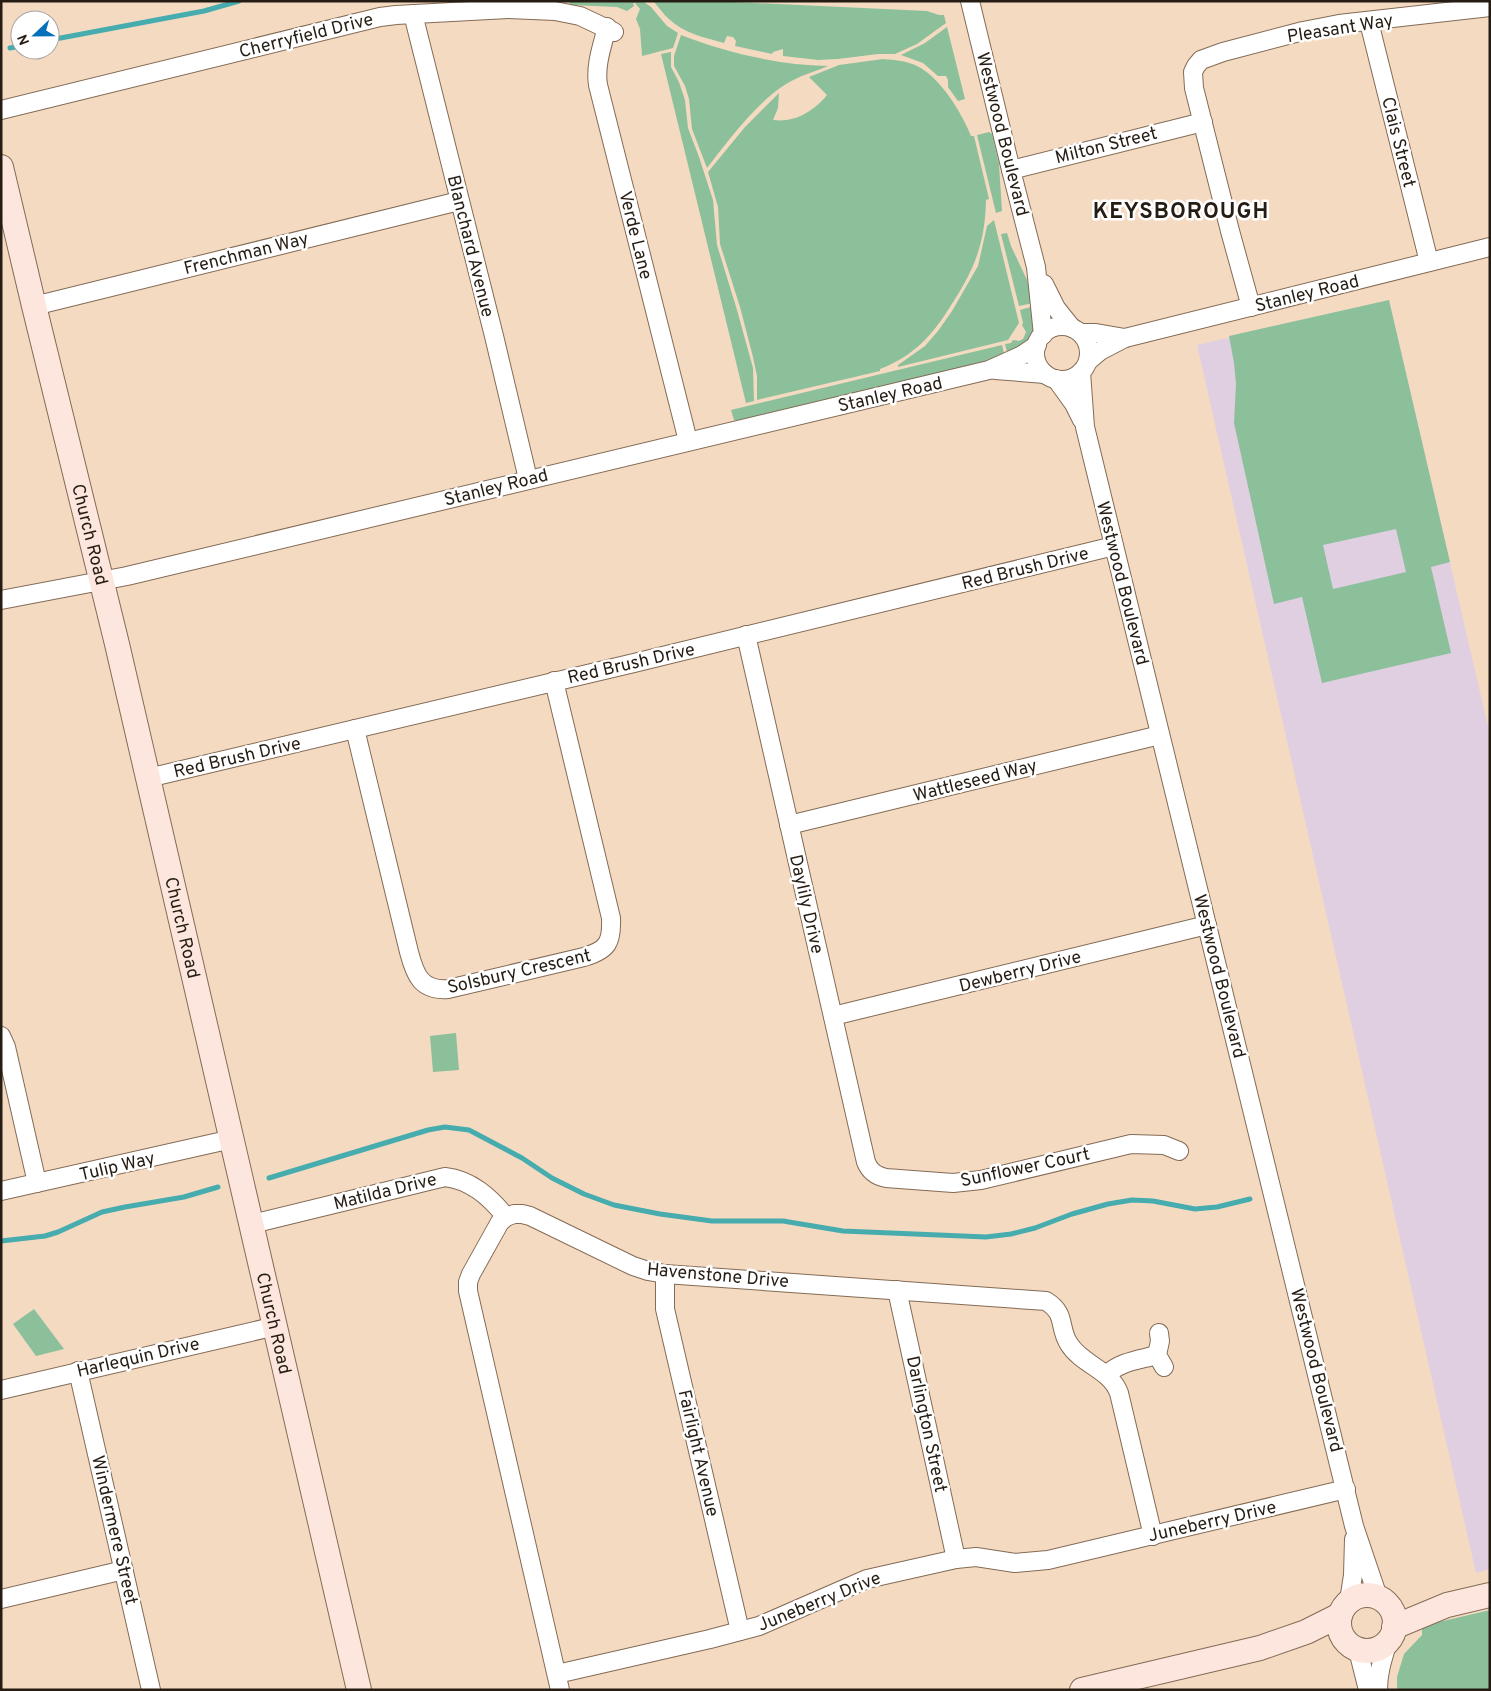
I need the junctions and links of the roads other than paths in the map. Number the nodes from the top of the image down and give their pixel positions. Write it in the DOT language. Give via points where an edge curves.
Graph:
graph roads {
  1 [pos="970,1"];
  2 [pos="1490,7"];
  3 [pos="413,14"];
  4 [pos="1369,22"];
  5 [pos="610,30"];
  6 [pos="1,110"];
  7 [pos="1202,122"];
  8 [pos="1,167"];
  9 [pos="1011,170"];
  10 [pos="4,193"];
  11 [pos="459,201"];
  12 [pos="1490,247"];
  13 [pos="1429,262"];
  14 [pos="1036,268"];
  15 [pos="34,306"];
  16 [pos="1252,307"];
  17 [pos="1076,331"];
  18 [pos="1125,338"];
  19 [pos="1040,340"];
  20 [pos="1084,367"];
  21 [pos="989,370"];
  22 [pos="1051,376"];
  23 [pos="1085,427"];
  24 [pos="688,442"];
  25 [pos="528,479"];
  26 [pos="1114,546"];
  27 [pos="102,581"];
  28 [pos="1,600"];
  29 [pos="746,636"];
  30 [pos="554,681"];
  31 [pos="355,729"];
  32 [pos="1160,735"];
  33 [pos="148,778"];
  34 [pos="789,825"];
  35 [pos="1207,925"];
  36 [pos="833,1016"];
  37 [pos="1,1036"];
  38 [pos="232,1139"];
  39 [pos="1179,1151"];
  40 [pos="871,1172"];
  41 [pos="38,1184"];
  42 [pos="1,1191"];
  43 [pos="506,1217"];
  44 [pos="252,1224"];
  45 [pos="665,1274"];
  46 [pos="897,1290"];
  47 [pos="276,1326"];
  48 [pos="1159,1333"];
  49 [pos="78,1371"];
  50 [pos="1106,1375"];
  51 [pos="1,1390"];
  52 [pos="1346,1490"];
  53 [pos="1354,1526"];
  54 [pos="1153,1536"];
  55 [pos="956,1559"];
  56 [pos="124,1570"];
  57 [pos="1490,1595"];
  58 [pos="1,1598"];
  59 [pos="1382,1600"];
  60 [pos="1447,1605"];
  61 [pos="1344,1608"];
  62 [pos="740,1631"];
  63 [pos="1391,1634"];
  64 [pos="1353,1647"];
  65 [pos="1260,1648"];
  66 [pos="558,1682"];
  67 [pos="150,1690"];
  68 [pos="359,1690"];
  69 [pos="1082,1690"];
  70 [pos="1368,1690"];
  71 [pos="1378,1690"];
  1 -- 9 [label="street, Westwood Boulevard"];
  2 -- 4 [label="street, Pleasant Way"];
  3 -- 5 [label="street, Cherryfield Drive" via="508,9 555,11 580,16"];
  3 -- 6 [label="street, Cherryfield Drive" via="380,17"];
  3 -- 11 [label="street, Blanchard Avenue"];
  4 -- 7 [label="street, Pleasant Way" via="1294,33 1201,60 1193,72 1193,80"];
  4 -- 13 [label="street, Clais Street"];
  5 -- 24 [label="street, Verde Lane" via="598,62 598,85"];
  7 -- 9 [label="street, Milton Street"];
  7 -- 16 [label="street"];
  8 -- 10 [label="main road, Church Road"];
  9 -- 14 [label="street, Westwood Boulevard"];
  10 -- 15 [label="main road, Church Road"];
  11 -- 15 [label="street, Frenchman Way"];
  11 -- 25 [label="street, Blanchard Avenue"];
  12 -- 13 [label="street, Stanley Road"];
  13 -- 16 [label="street, Stanley Road"];
  14 -- 17 [label="street, Westwood Boulevard" via="1051,300"];
  14 -- 19 [label="street, Westwood Boulevard"];
  15 -- 27 [label="main road, Church Road"];
  16 -- 18 [label="street, Stanley Road"];
  17 -- 18 [label="street, Stanley Road"];
  17 -- 19 [label="street" via="1056,327"];
  17 -- 20 [label="street" via="1088,346"];
  18 -- 20 [label="street, Stanley Road" via="1100,351"];
  19 -- 21 [label="street, Stanley Road" via="1022,355"];
  19 -- 22 [label="street" via="1037,360"];
  20 -- 22 [label="street" via="1074,378 1065,380"];
  20 -- 23 [label="street, Westwood Boulevard"];
  21 -- 22 [label="street, Stanley Road"];
  21 -- 24 [label="street, Stanley Road"];
  22 -- 23 [label="street, Westwood Boulevard" via="1074,404"];
  23 -- 26 [label="street, Westwood Boulevard"];
  24 -- 25 [label="street, Stanley Road"];
  25 -- 27 [label="street, Stanley Road"];
  26 -- 29 [label="street, Red Brush Drive"];
  26 -- 32 [label="street, Westwood Boulevard"];
  27 -- 28 [label="street, Stanley Road"];
  27 -- 33 [label="main road, Church Road"];
  29 -- 30 [label="street, Red Brush Drive"];
  29 -- 34 [label="street, Daylily Drive"];
  30 -- 31 [label="street, Red Brush Drive"];
  30 -- 31 [label="street, Solsbury Crescent" via="612,930 610,939 600,951 565,962 448,989 432,989 420,980 409,952"];
  31 -- 33 [label="street, Red Brush Drive"];
  32 -- 34 [label="street, Wattleseed Way"];
  32 -- 35 [label="street, Westwood Boulevard"];
  33 -- 38 [label="main road, Church Road"];
  34 -- 36 [label="street, Daylily Drive"];
  35 -- 36 [label="street, Dewberry Drive"];
  35 -- 52 [label="street, Westwood Boulevard"];
  36 -- 40 [label="street, Daylily Drive"];
  37 -- 41 [label="street"];
  38 -- 41 [label="street, Tulip Way"];
  38 -- 44 [label="main road, Church Road"];
  39 -- 40 [label="street, Sunflower Court" via="1164,1145 1131,1144 967,1182 886,1178"];
  41 -- 42 [label="street, Tulip Way"];
  43 -- 44 [label="street, Matilda Drive" via="481,1191 445,1176"];
  43 -- 45 [label="street, Havenstone Drive" via="514,1214 530,1216 632,1266"];
  43 -- 66 [label="street" via="495,1228 471,1274 468,1291"];
  44 -- 47 [label="main road, Church Road"];
  45 -- 46 [label="street, Havenstone Drive"];
  45 -- 62 [label="street, Fairlight Avenue" via="667,1320"];
  46 -- 50 [label="street, Havenstone Drive" via="1046,1301 1058,1310 1068,1344"];
  46 -- 55 [label="street, Darlington Street"];
  47 -- 49 [label="street, Harlequin Drive"];
  47 -- 68 [label="main road, Church Road"];
  48 -- 50 [label="street" via="1161,1361 1121,1364"];
  49 -- 51 [label="street, Harlequin Drive"];
  49 -- 56 [label="street, Windermere Street"];
  50 -- 54 [label="street, Havenstone Drive" via="1119,1393"];
  52 -- 53 [label="street, Westwood Boulevard"];
  52 -- 54 [label="street, Juneberry Drive"];
  53 -- 59 [label="street, Westwood Boulevard"];
  53 -- 61 [label="street, Westwood Boulevard" via="1353,1575"];
  54 -- 55 [label="street, Juneberry Drive" via="1030,1563"];
  55 -- 62 [label="street, Juneberry Drive" via="867,1579 777,1619"];
  56 -- 58 [label="street"];
  56 -- 67 [label="street, Windermere Street"];
  57 -- 60 [label="main road"];
  59 -- 60 [label="main road"];
  59 -- 61 [label="main road" via="1363,1595"];
  59 -- 63 [label="main road" via="1394,1618"];
  60 -- 63 [label="main road"];
  61 -- 64 [label="main road" via="1338,1623 1343,1638"];
  61 -- 65 [label="main road" via="1306,1632"];
  62 -- 66 [label="street, Juneberry Drive"];
  63 -- 64 [label="main road" via="1374,1650"];
  63 -- 71 [label="street" via="1378,1676"];
  64 -- 65 [label="main road" via="1326,1643"];
  64 -- 70 [label="street"];
  65 -- 69 [label="main road"];
}
